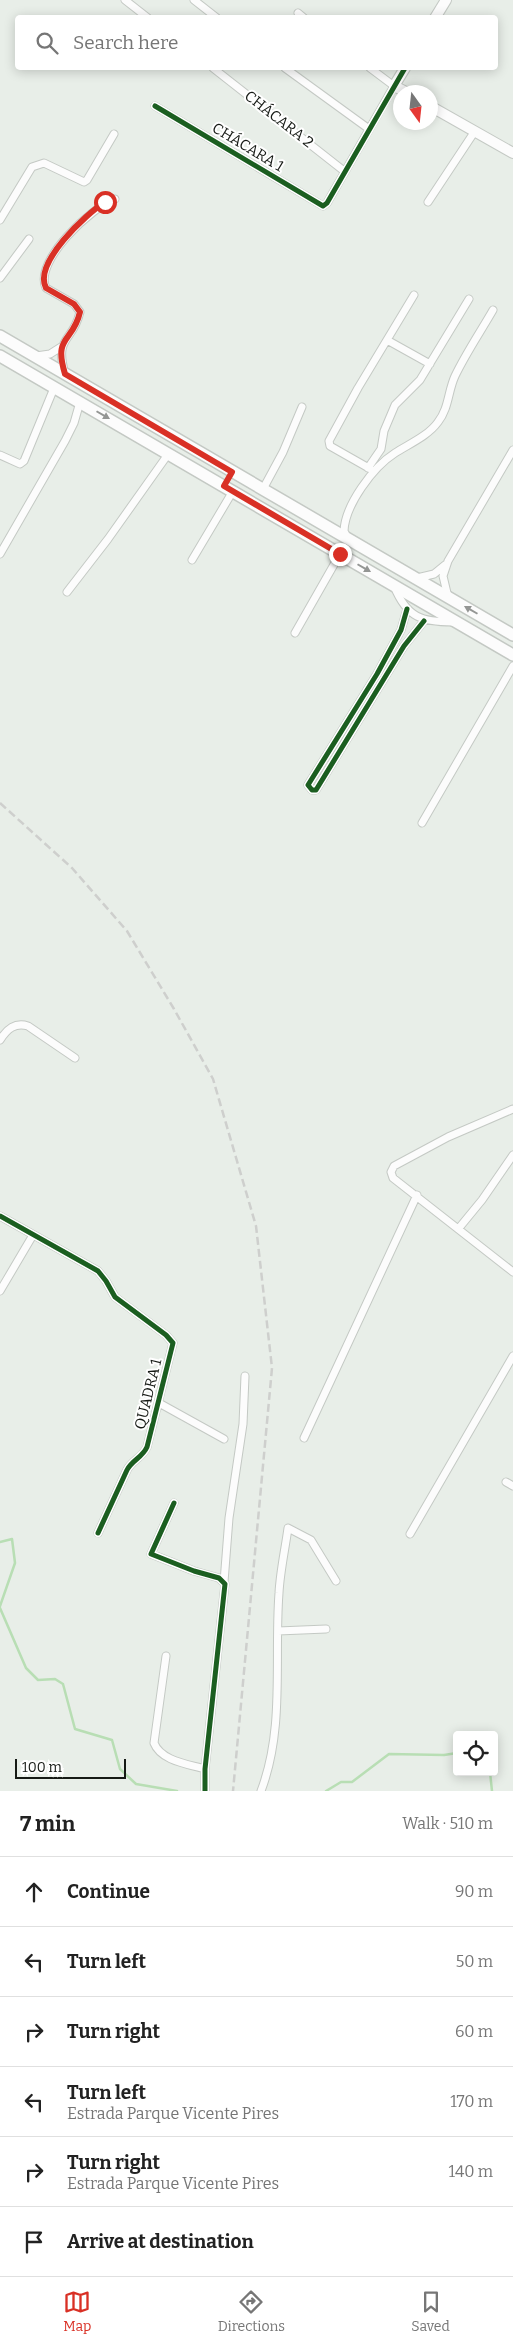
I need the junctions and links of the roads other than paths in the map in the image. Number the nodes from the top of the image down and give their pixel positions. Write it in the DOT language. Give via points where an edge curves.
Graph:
graph roads {
  1 [pos="124,0"];
  2 [pos="194,0"];
  3 [pos="446,0"];
  4 [pos="144,15"];
  5 [pos="213,15"];
  6 [pos="437,15"];
  7 [pos="216,70"];
  8 [pos="288,70"];
  9 [pos="373,70"];
  10 [pos="404,70"];
  11 [pos="393,85"];
  12 [pos="395,85"];
  13 [pos="393,88"];
  14 [pos="155,106"];
  15 [pos="438,110"];
  16 [pos="369,129"];
  17 [pos="475,131"];
  18 [pos="114,134"];
  19 [pos="512,149"];
  20 [pos="344,171"];
  21 [pos="116,199"];
  22 [pos="428,202"];
  23 [pos="0,220"];
  24 [pos="29,239"];
  25 [pos="0,278"];
  26 [pos="414,295"];
  27 [pos="469,299"];
  28 [pos="493,310"];
  29 [pos="0,336"];
  30 [pos="387,340"];
  31 [pos="61,347"];
  32 [pos="0,356"];
  33 [pos="35,356"];
  34 [pos="430,364"];
  35 [pos="65,374"];
  36 [pos="54,388"];
  37 [pos="80,402"];
  38 [pos="302,407"];
  39 [pos="513,450"];
  40 [pos="168,454"];
  41 [pos="0,455"];
  42 [pos="371,470"];
  43 [pos="232,472"];
  44 [pos="249,482"];
  45 [pos="263,489"];
  46 [pos="233,491"];
  47 [pos="347,517"];
  48 [pos="326,527"];
  49 [pos="348,538"];
  50 [pos="0,554"];
  51 [pos="340,554"];
  52 [pos="192,560"];
  53 [pos="448,561"];
  54 [pos="416,578"];
  55 [pos="394,586"];
  56 [pos="68,592"];
  57 [pos="448,597"];
  58 [pos="408,610"];
  59 [pos="424,620"];
  60 [pos="457,622"];
  61 [pos="510,631"];
  62 [pos="294,632"];
  63 [pos="394,641"];
  64 [pos="404,646"];
  65 [pos="513,655"];
  66 [pos="513,666"];
  67 [pos="377,674"];
  68 [pos="384,678"];
  69 [pos="349,721"];
  70 [pos="356,725"];
  71 [pos="422,823"];
  72 [pos="0,1040"];
  73 [pos="75,1058"];
  74 [pos="513,1109"];
  75 [pos="513,1155"];
  76 [pos="417,1196"];
  77 [pos="0,1216"];
  78 [pos="459,1228"];
  79 [pos="33,1235"];
  80 [pos="513,1272"];
  81 [pos="0,1292"];
  82 [pos="513,1356"];
  83 [pos="245,1376"];
  84 [pos="159,1403"];
  85 [pos="304,1438"];
  86 [pos="224,1439"];
  87 [pos="506,1482"];
  88 [pos="513,1486"];
  89 [pos="174,1504"];
  90 [pos="98,1534"];
  91 [pos="410,1534"];
  92 [pos="336,1581"];
  93 [pos="224,1582"];
  94 [pos="326,1629"];
  95 [pos="278,1631"];
  96 [pos="166,1656"];
  97 [pos="205,1769"];
  98 [pos="205,1790"];
  99 [pos="261,1791"];
  1 -- 4 [label="street"];
  2 -- 5 [label="street"];
  3 -- 6 [label="street"];
  7 -- 20 [label="street, CHÁCARA 2"];
  8 -- 16 [label="street"];
  9 -- 11 [label="street"];
  10 -- 12 [label="street"];
  13 -- 16 [label="street"];
  14 -- 20 [label="street, CHÁCARA 1" via="323,206"];
  15 -- 17 [label="street"];
  16 -- 20 [label="street"];
  17 -- 19 [label="street"];
  17 -- 22 [label="street"];
  18 -- 23 [label="street" via="85,182 44,163 32,167"];
  21 -- 31 [label="street" via="94,209 77,226 61,243 44,274 46,288 74,304 80,312"];
  24 -- 25 [label="street"];
  26 -- 30 [label="street"];
  27 -- 34 [label="street"];
  28 -- 42 [label="street" via="454,377 448,403 438,422"];
  29 -- 33 [label="main road"];
  30 -- 34 [label="street"];
  30 -- 42 [label="street" via="329,441 330,446"];
  31 -- 33 [label="street" via="50,354"];
  31 -- 35 [label="street"];
  32 -- 36 [label="main road"];
  33 -- 35 [label="main road"];
  34 -- 42 [label="street" via="413,388 395,405"];
  35 -- 43 [label="main road"];
  36 -- 37 [label="main road"];
  36 -- 41 [label="street" via="24,461 20,464"];
  37 -- 40 [label="main road, one-way"];
  37 -- 50 [label="street" via="65,441"];
  38 -- 45 [label="street"];
  39 -- 53 [label="street"];
  40 -- 46 [label="main road"];
  40 -- 56 [label="street"];
  42 -- 47 [label="street"];
  43 -- 44 [label="main road"];
  43 -- 46 [label="main road"];
  44 -- 45 [label="main road"];
  44 -- 46 [label="main road"];
  45 -- 48 [label="main road"];
  46 -- 51 [label="main road"];
  46 -- 52 [label="street"];
  47 -- 48 [label="street"];
  47 -- 49 [label="street" via="344,531"];
  48 -- 49 [label="main road"];
  49 -- 54 [label="main road"];
  51 -- 55 [label="main road, one-way"];
  51 -- 62 [label="street"];
  53 -- 54 [label="street" via="434,574"];
  53 -- 57 [label="street" via="443,576"];
  54 -- 57 [label="main road"];
  55 -- 58 [label="street"];
  55 -- 60 [label="main road"];
  61 -- 57 [label="main road, one-way"];
  58 -- 59 [label="street"];
  58 -- 63 [label="street"];
  59 -- 60 [label="street"];
  59 -- 64 [label="street"];
  60 -- 65 [label="main road"];
  63 -- 64 [label="street"];
  63 -- 67 [label="street"];
  64 -- 68 [label="street"];
  66 -- 71 [label="street"];
  67 -- 68 [label="street"];
  67 -- 69 [label="street"];
  68 -- 70 [label="street"];
  69 -- 70 [label="street"];
  69 -- 70 [label="street" via="308,785 312,790 316,790"];
  72 -- 73 [label="street" via="9,1029 21,1024"];
  74 -- 76 [label="street" via="448,1137 394,1166 391,1172 394,1178"];
  75 -- 78 [label="street"];
  76 -- 78 [label="street"];
  76 -- 85 [label="street"];
  77 -- 79 [label="street, QUADRA 1"];
  78 -- 80 [label="street"];
  79 -- 81 [label="street"];
  79 -- 84 [label="street, QUADRA 1" via="98,1272 116,1297 171,1339 173,1347"];
  82 -- 91 [label="street"];
  83 -- 93 [label="street" via="243,1424"];
  84 -- 86 [label="street"];
  84 -- 90 [label="street, QUADRA 1" via="145,1452 131,1463"];
  87 -- 88 [label="street"];
  89 -- 93 [label="street" via="151,1554"];
  92 -- 95 [label="street" via="311,1540 288,1528 279,1592"];
  93 -- 97 [label="street"];
  94 -- 95 [label="street"];
  95 -- 99 [label="street" via="276,1711 270,1767"];
  96 -- 97 [label="street" via="154,1743 165,1756"];
  97 -- 98 [label="street"];
}
